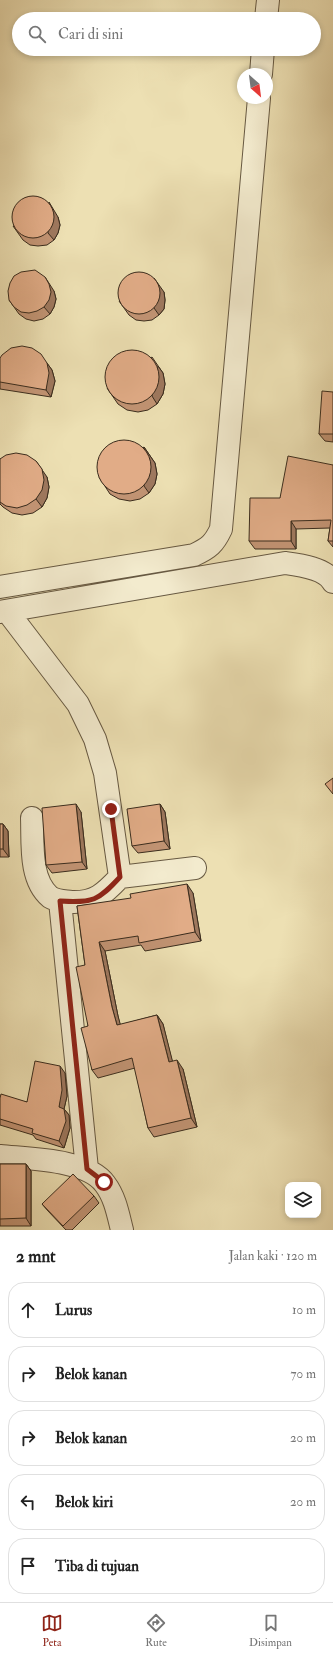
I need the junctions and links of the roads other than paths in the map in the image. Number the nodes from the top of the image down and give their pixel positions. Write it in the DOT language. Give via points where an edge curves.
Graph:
graph roads {
  1 [pos="268,0"];
  2 [pos="267,12"];
  3 [pos="262,56"];
  4 [pos="261,68"];
  5 [pos="258,104"];
  6 [pos="333,582"];
  7 [pos="0,587"];
  8 [pos="3,612"];
  9 [pos="32,818"];
  10 [pos="195,868"];
  11 [pos="120,877"];
  12 [pos="60,901"];
  13 [pos="0,1156"];
  14 [pos="87,1169"];
  15 [pos="122,1230"];
  1 -- 2 [label="street"];
  3 -- 4 [label="street"];
  5 -- 7 [label="street" via="221,529 215,541 206,550 194,555"];
  6 -- 8 [label="street" via="320,571 285,563"];
  8 -- 11 [label="street" via="78,704 95,739 105,773"];
  9 -- 12 [label="street" via="34,867 40,884 50,897"];
  10 -- 11 [label="street"];
  11 -- 12 [label="street" via="106,892 95,899 82,902"];
  12 -- 14 [label="street"];
  13 -- 14 [label="street" via="58,1161"];
  14 -- 15 [label="street" via="104,1182 114,1199"];
}
